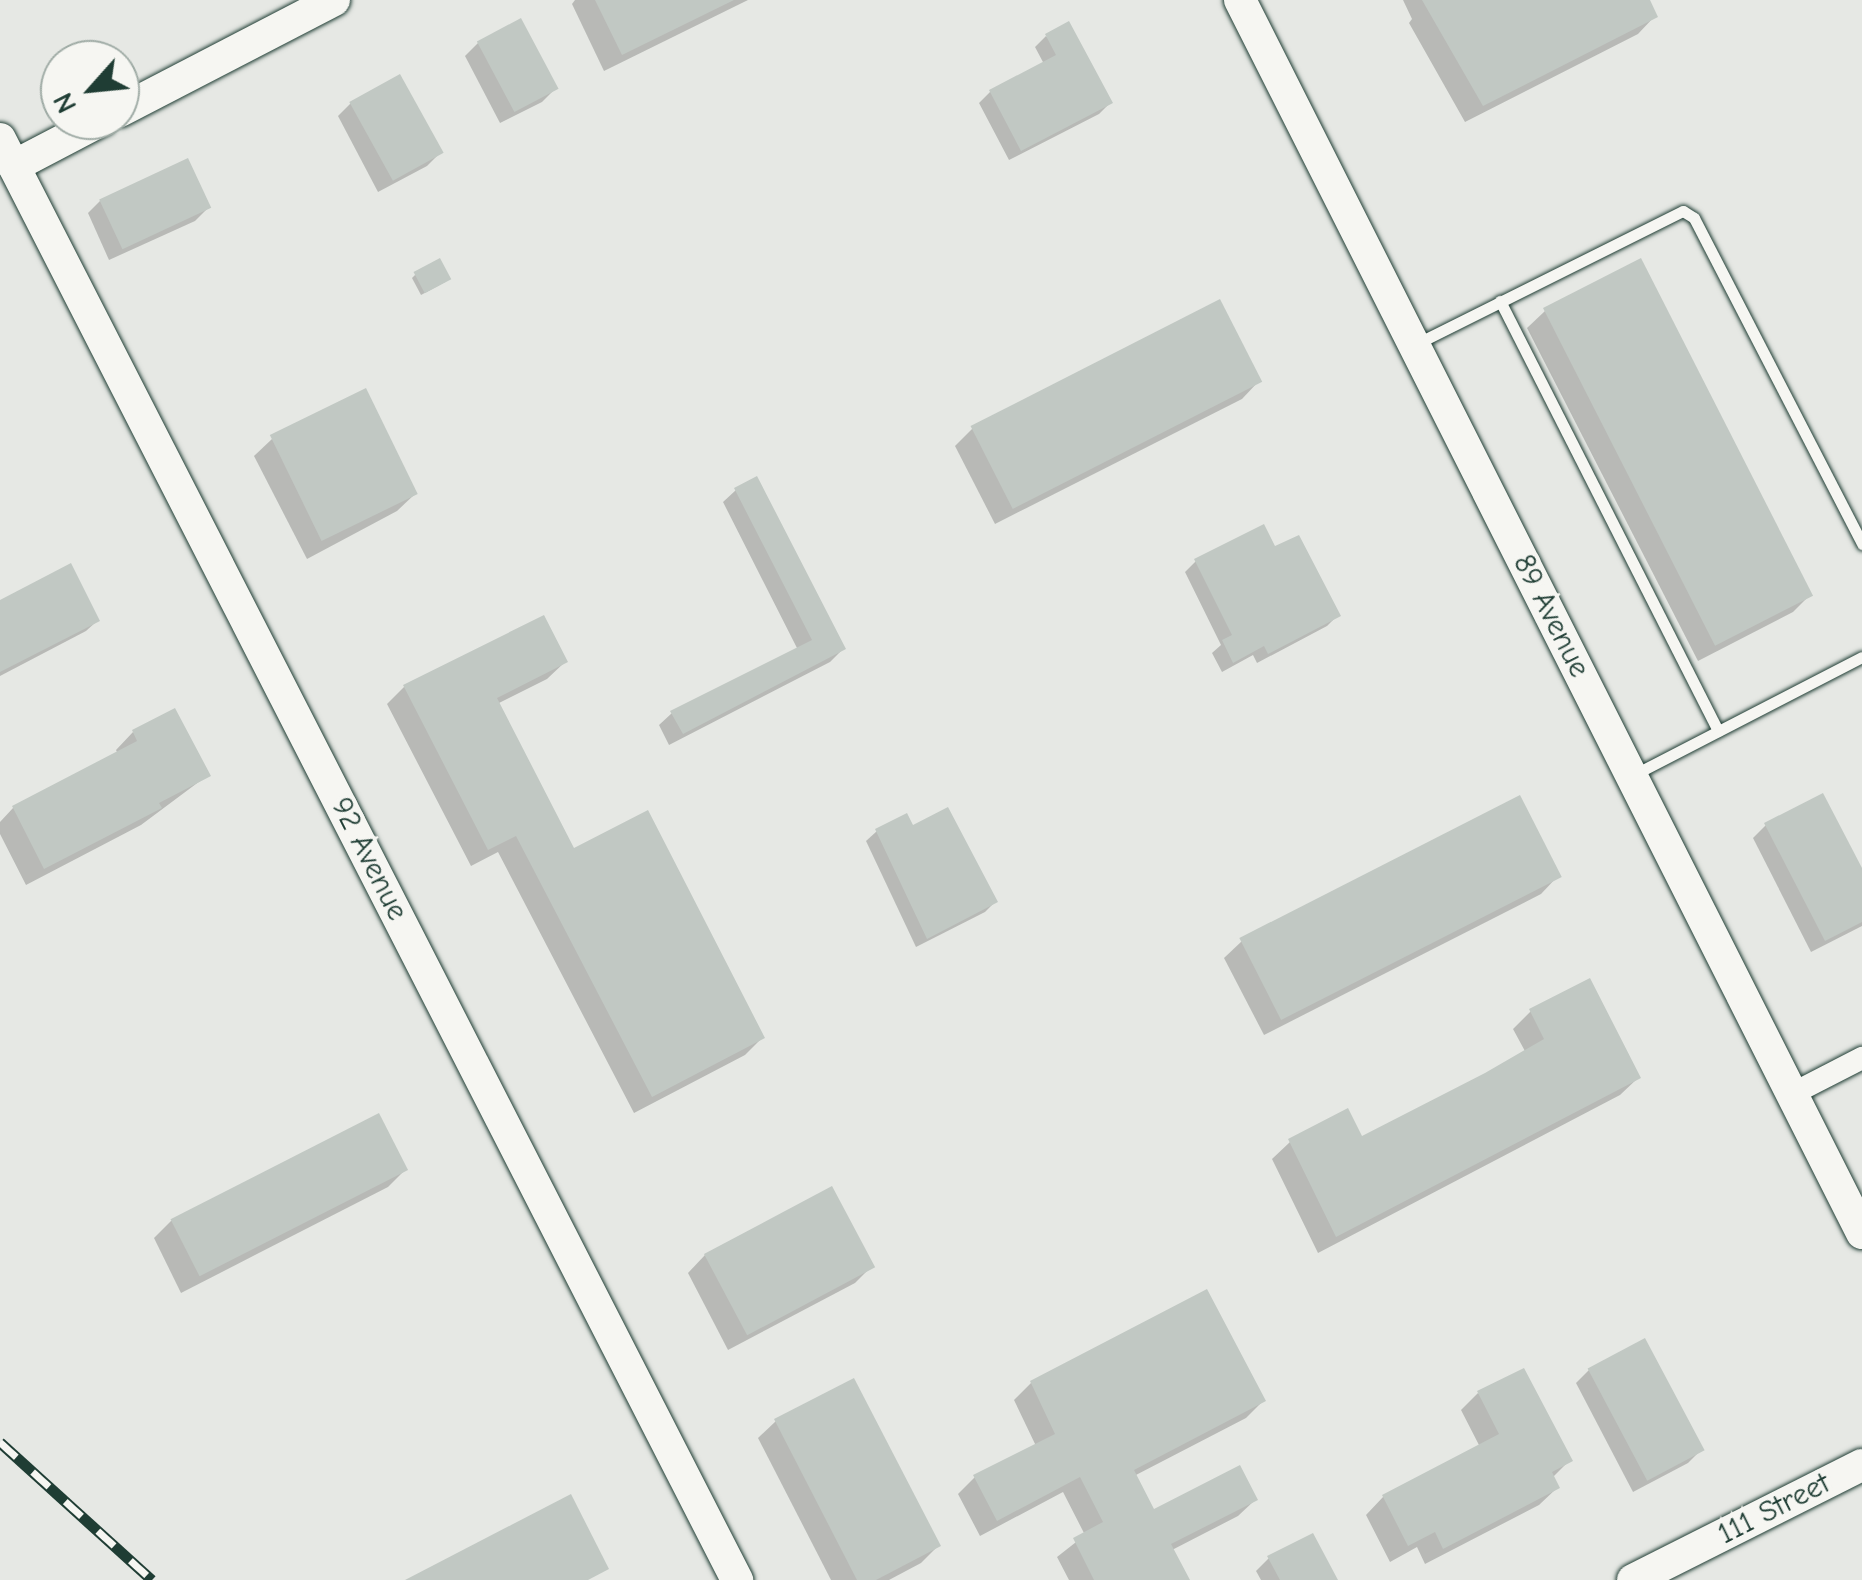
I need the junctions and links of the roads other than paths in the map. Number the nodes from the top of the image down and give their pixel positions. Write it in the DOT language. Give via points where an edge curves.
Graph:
graph roads {
  1 [pos="334,0"];
  2 [pos="1240,0"];
  3 [pos="140,101"];
  4 [pos="43,140"];
  5 [pos="7,152"];
  6 [pos="1500,301"];
  7 [pos="1414,345"];
  8 [pos="1862,544"];
  9 [pos="1862,656"];
  10 [pos="1718,731"];
  11 [pos="1632,776"];
  12 [pos="1862,1058"];
  13 [pos="1792,1094"];
  14 [pos="1862,1233"];
  15 [pos="1862,1465"];
  16 [pos="737,1580"];
  17 [pos="1633,1580"];
  1 -- 3 [label="street"];
  2 -- 7 [label="street, 89 Avenue"];
  4 -- 5 [label="street"];
  5 -- 16 [label="street, 92 Avenue"];
  6 -- 7 [label="lane"];
  6 -- 8 [label="lane" via="1667,215 1682,211 1694,218"];
  6 -- 10 [label="lane"];
  7 -- 11 [label="street, 89 Avenue"];
  9 -- 10 [label="lane"];
  10 -- 11 [label="lane"];
  11 -- 13 [label="street, 89 Avenue"];
  12 -- 13 [label="street"];
  13 -- 14 [label="street, 89 Avenue"];
  15 -- 17 [label="street, 111 Street"];
}
